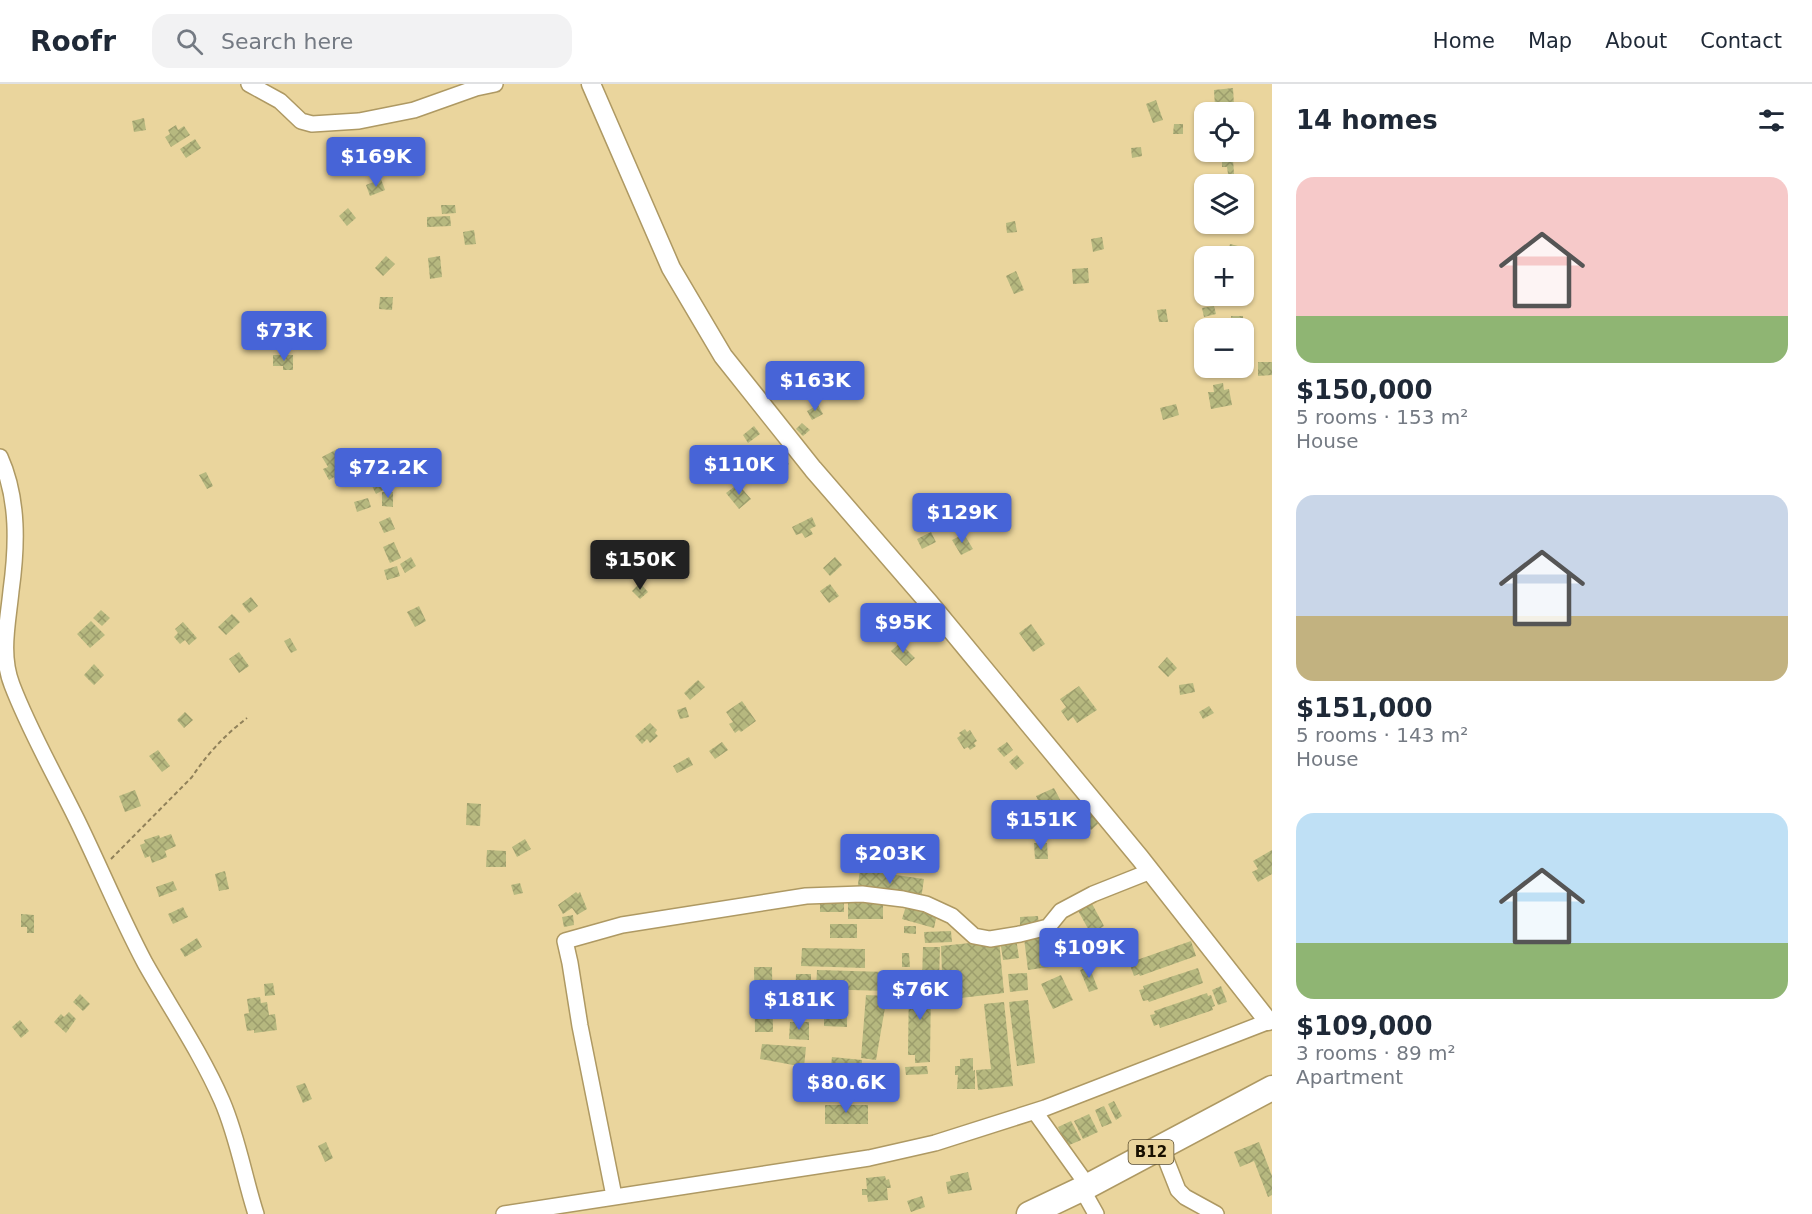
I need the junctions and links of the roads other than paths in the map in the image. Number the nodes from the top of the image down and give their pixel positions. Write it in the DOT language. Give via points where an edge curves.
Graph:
graph roads {
  1 [pos="249,84"];
  2 [pos="495,84"];
  3 [pos="591,84"];
  4 [pos="0,458"];
  5 [pos="1150,871"];
  6 [pos="1270,1020"];
  7 [pos="1272,1088"];
  8 [pos="1035,1112"];
  9 [pos="1161,1147"];
  10 [pos="1085,1187"];
  11 [pos="614,1196"];
  12 [pos="256,1214"];
  13 [pos="504,1214"];
  14 [pos="1029,1214"];
  15 [pos="1096,1214"];
  16 [pos="1216,1214"];
  1 -- 2 [label="street" via="280,101 301,121 328,124 414,110"];
  3 -- 5 [label="street" via="671,268 723,356"];
  4 -- 12 [label="street" via="10,484 15,520 6,625 11,683 145,962 204,1061 224,1104"];
  5 -- 6 [label="street"];
  5 -- 11 [label="street" via="1061,911 1048,927 990,939 974,936 952,916 926,904 862,894 806,896 622,925 565,941"];
  6 -- 8 [label="street"];
  7 -- 9 [label="highway, B12"];
  8 -- 10 [label="street"];
  8 -- 11 [label="street" via="935,1143 869,1158"];
  9 -- 10 [label="highway, B12"];
  9 -- 16 [label="street" via="1178,1190"];
  10 -- 14 [label="highway, B12"];
  10 -- 15 [label="street"];
  11 -- 13 [label="street"];
}
